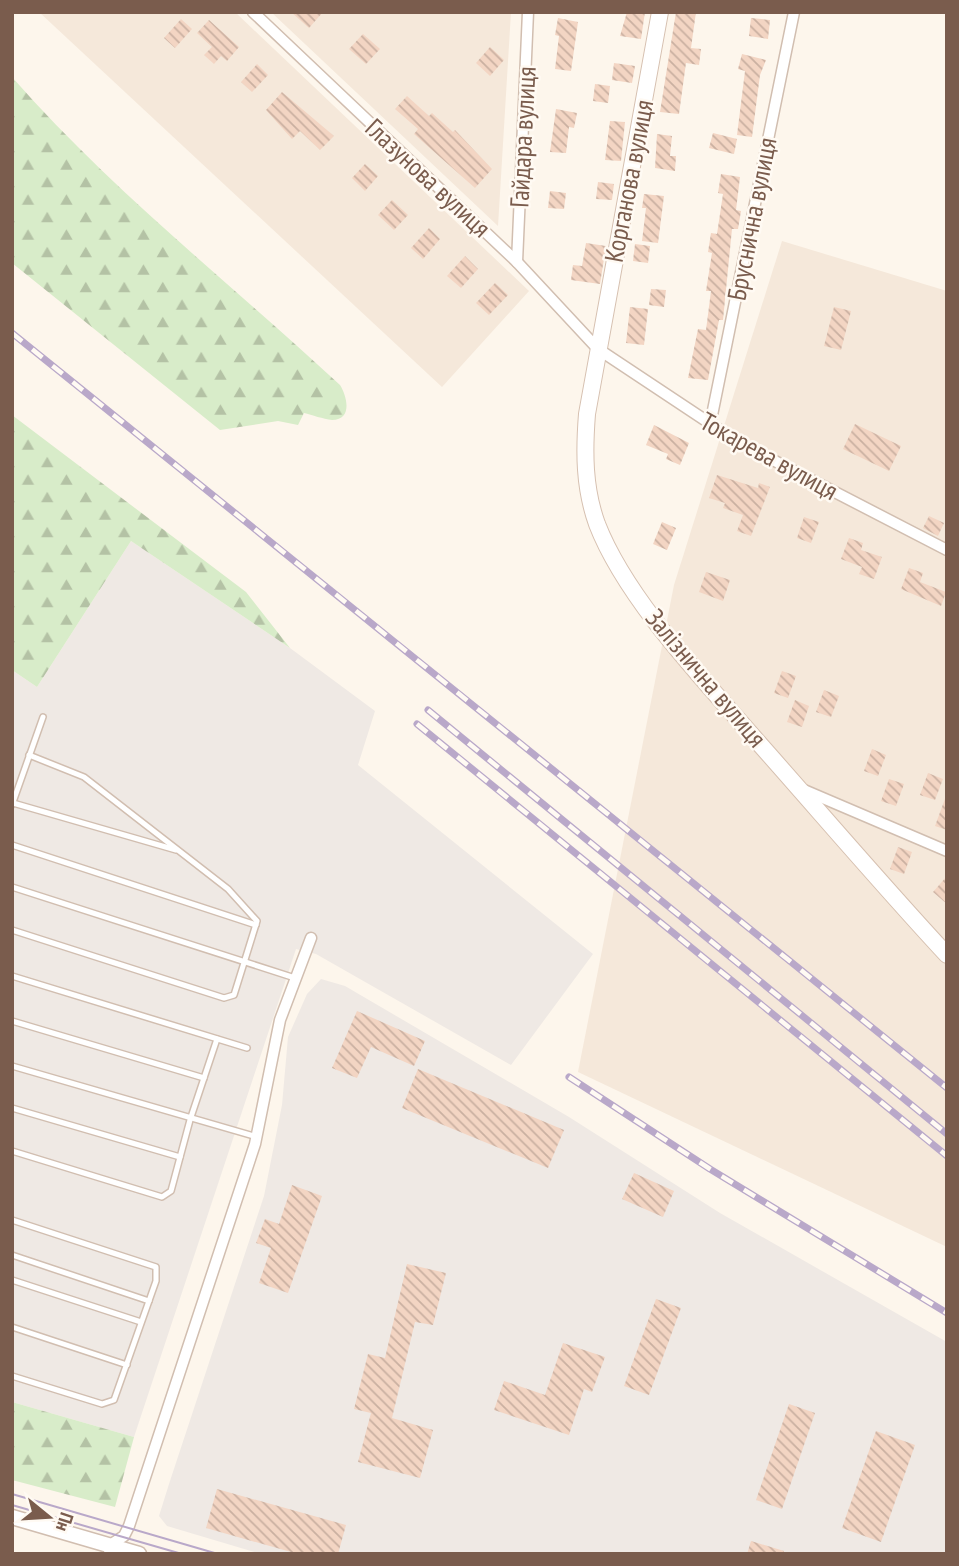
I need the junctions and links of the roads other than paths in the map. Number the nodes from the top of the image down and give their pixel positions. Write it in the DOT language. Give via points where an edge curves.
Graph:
graph roads {
  1 [pos="254,12"];
  2 [pos="528,12"];
  3 [pos="660,12"];
  4 [pos="794,12"];
  5 [pos="517,262"];
  6 [pos="598,349"];
  7 [pos="710,425"];
  8 [pos="947,550"];
  9 [pos="43,717"];
  10 [pos="29,755"];
  11 [pos="798,787"];
  12 [pos="13,804"];
  13 [pos="12,845"];
  14 [pos="179,851"];
  15 [pos="947,851"];
  16 [pos="12,887"];
  17 [pos="256,925"];
  18 [pos="12,930"];
  19 [pos="311,937"];
  20 [pos="947,955"];
  21 [pos="245,960"];
  22 [pos="12,976"];
  23 [pos="295,978"];
  24 [pos="12,1021"];
  25 [pos="217,1039"];
  26 [pos="247,1048"];
  27 [pos="12,1066"];
  28 [pos="204,1078"];
  29 [pos="12,1108"];
  30 [pos="190,1120"];
  31 [pos="257,1136"];
  32 [pos="12,1151"];
  33 [pos="180,1157"];
  34 [pos="12,1220"];
  35 [pos="12,1255"];
  36 [pos="12,1280"];
  37 [pos="149,1301"];
  38 [pos="141,1322"];
  39 [pos="12,1327"];
  40 [pos="127,1365"];
  41 [pos="12,1376"];
  42 [pos="12,1517"];
  43 [pos="109,1549"];
  44 [pos="139,1554"];
  1 -- 5 [label="street, Глазунова вулиця"];
  2 -- 5 [label="street, Гайдара вулиця"];
  3 -- 6 [label="main road, Корганова вулиця"];
  4 -- 7 [label="street, Бруснична вулиця"];
  5 -- 6 [label="street, Глазунова вулиця"];
  6 -- 7 [label="street, Токарева вулиця"];
  6 -- 11 [label="main road, Залізнична вулиця" via="584,448 597,524 620,569 677,650"];
  7 -- 8 [label="street, Токарева вулиця"];
  9 -- 10 [label="lane"];
  10 -- 12 [label="lane"];
  10 -- 14 [label="lane" via="85,777"];
  11 -- 15 [label="street"];
  11 -- 20 [label="main road, Залізнична вулиця"];
  12 -- 14 [label="lane"];
  13 -- 17 [label="lane"];
  14 -- 17 [label="lane" via="228,889"];
  16 -- 21 [label="lane"];
  17 -- 21 [label="lane"];
  18 -- 21 [label="lane" via="224,998 234,995"];
  19 -- 23 [label="street"];
  21 -- 23 [label="lane"];
  22 -- 25 [label="lane"];
  23 -- 31 [label="street" via="280,1020"];
  24 -- 28 [label="lane"];
  25 -- 26 [label="lane"];
  25 -- 28 [label="lane"];
  27 -- 30 [label="lane"];
  28 -- 30 [label="lane"];
  29 -- 33 [label="lane"];
  30 -- 31 [label="lane"];
  30 -- 33 [label="lane"];
  31 -- 43 [label="street" via="129,1526"];
  32 -- 33 [label="lane" via="162,1197 171,1191"];
  34 -- 37 [label="lane" via="156,1267"];
  35 -- 37 [label="lane"];
  36 -- 38 [label="lane"];
  37 -- 38 [label="lane"];
  38 -- 40 [label="lane"];
  39 -- 40 [label="lane"];
  40 -- 41 [label="lane" via="114,1400 102,1404"];
  42 -- 43 [label="street"];
  43 -- 44 [label="street"];
}
